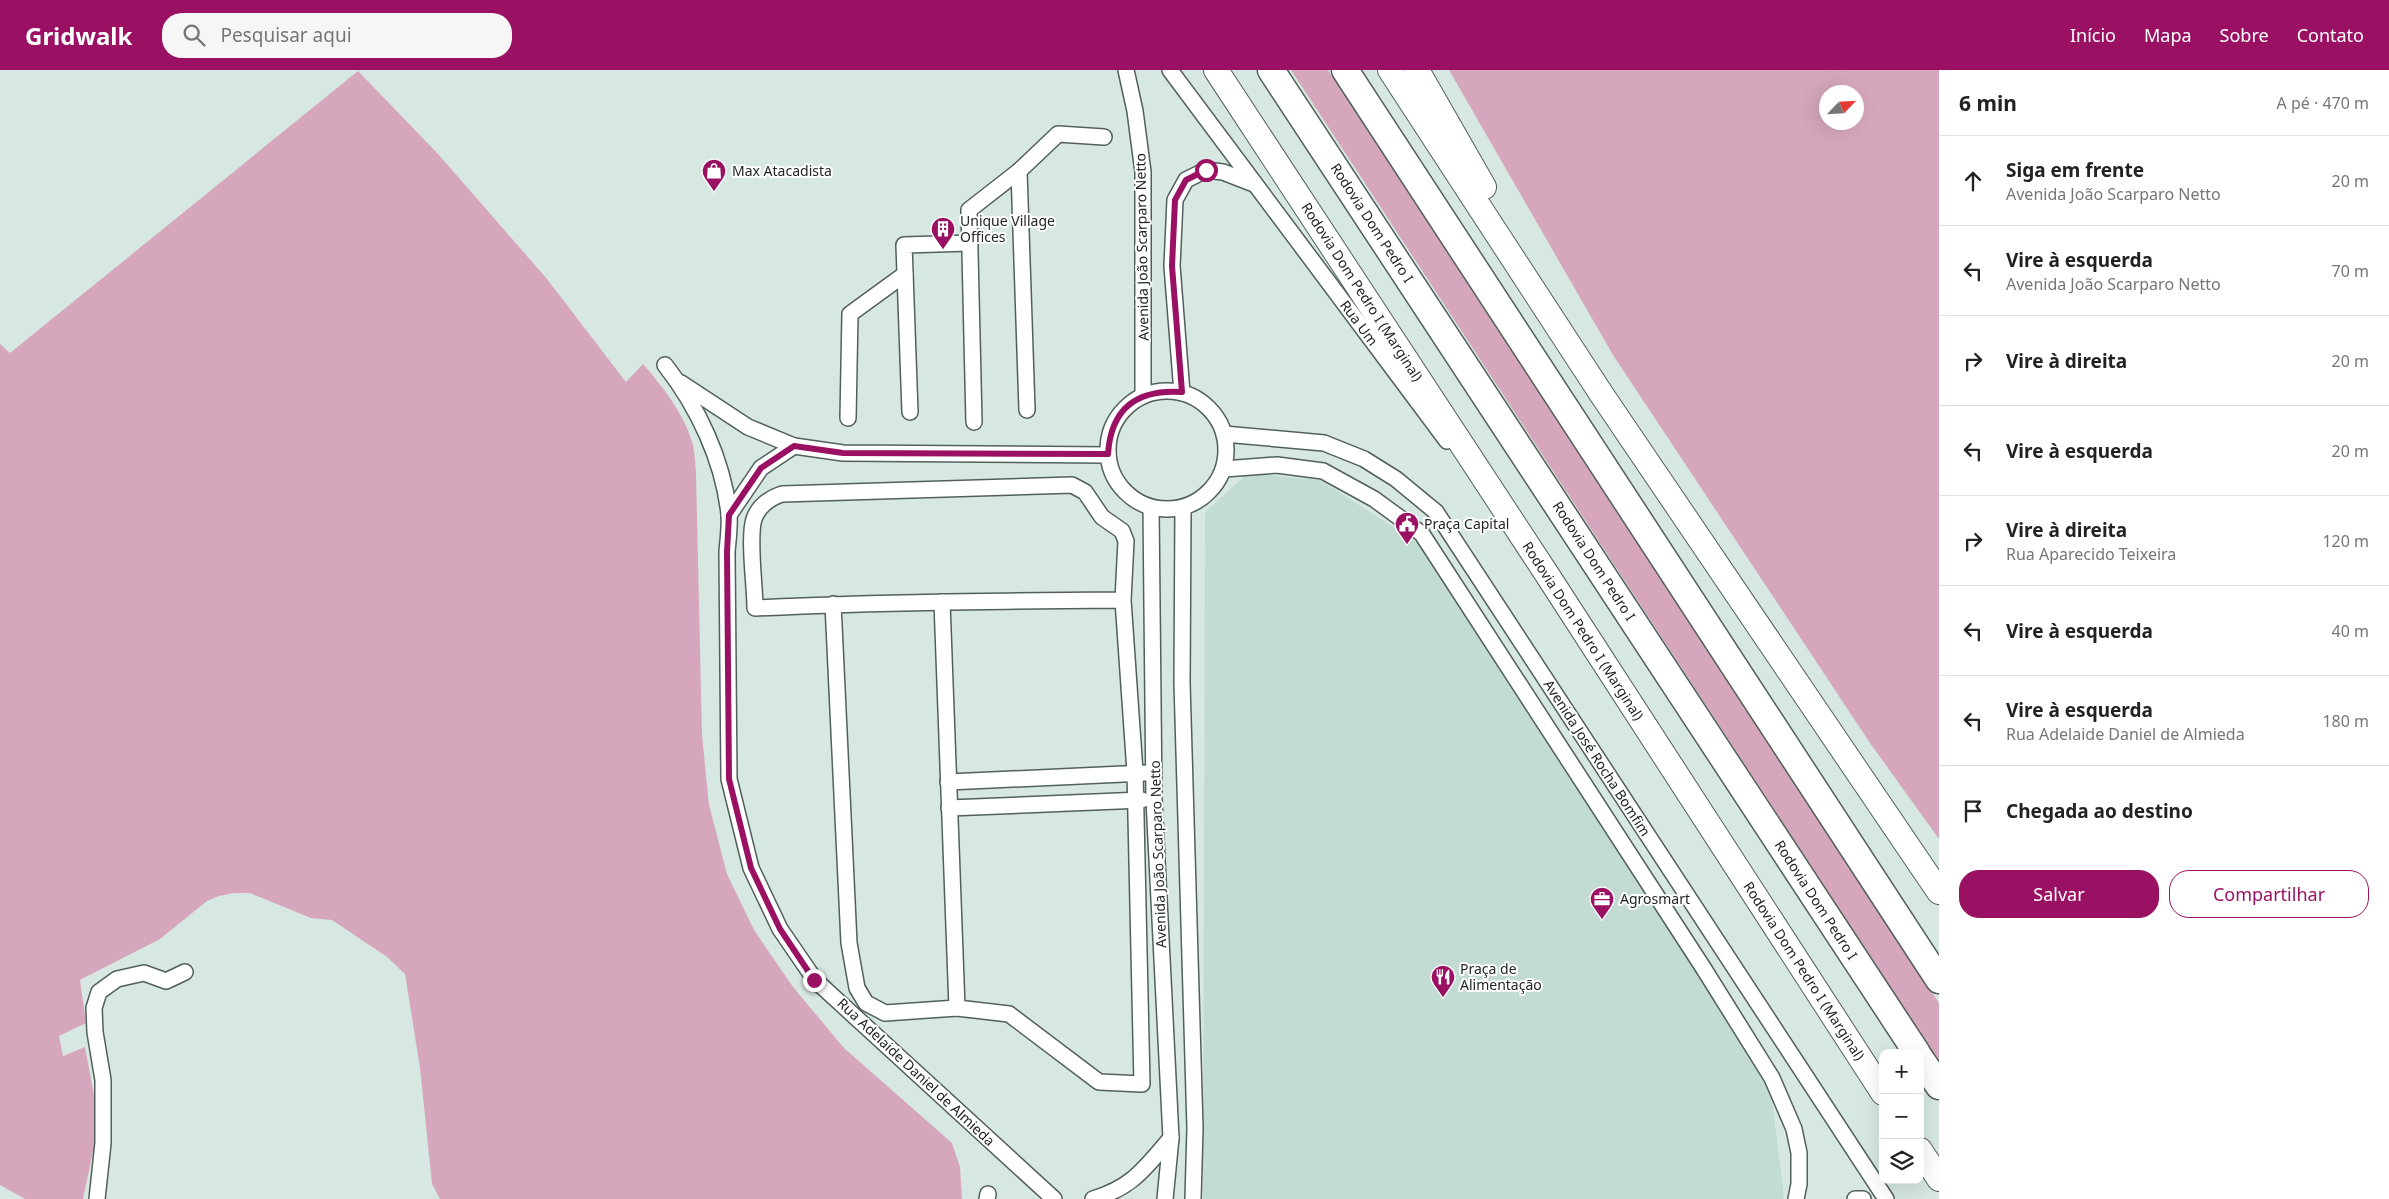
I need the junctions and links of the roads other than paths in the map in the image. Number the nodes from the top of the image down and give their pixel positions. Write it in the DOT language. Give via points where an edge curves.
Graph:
graph roads {
  1 [pos="1126,70"];
  2 [pos="1170,70"];
  3 [pos="1216,70"];
  4 [pos="1271,70"];
  5 [pos="1345,70"];
  6 [pos="1390,70"];
  7 [pos="1417,70"];
  8 [pos="1104,136"];
  9 [pos="1019,171"];
  10 [pos="1254,184"];
  11 [pos="970,243"];
  12 [pos="905,274"];
  13 [pos="665,365"];
  14 [pos="678,381"];
  15 [pos="1182,392"];
  16 [pos="1602,395"];
  17 [pos="1144,396"];
  18 [pos="1027,410"];
  19 [pos="910,412"];
  20 [pos="848,418"];
  21 [pos="974,422"];
  22 [pos="1224,434"];
  23 [pos="794,446"];
  24 [pos="1108,454"];
  25 [pos="1224,469"];
  26 [pos="1151,508"];
  27 [pos="1183,508"];
  28 [pos="729,515"];
  29 [pos="1548,576"];
  30 [pos="1123,600"];
  31 [pos="942,602"];
  32 [pos="834,604"];
  33 [pos="1135,772"];
  34 [pos="1154,774"];
  35 [pos="948,782"];
  36 [pos="1815,791"];
  37 [pos="1134,799"];
  38 [pos="1154,800"];
  39 [pos="949,808"];
  40 [pos="1939,892"];
  41 [pos="1939,947"];
  42 [pos="185,972"];
  43 [pos="1939,980"];
  44 [pos="957,1008"];
  45 [pos="1914,1049"];
  46 [pos="1924,1064"];
  47 [pos="1939,1086"];
  48 [pos="1879,1087"];
  49 [pos="1171,1138"];
  50 [pos="1924,1156"];
  51 [pos="1939,1179"];
  52 [pos="96,1199"];
  53 [pos="1054,1199"];
  54 [pos="1093,1199"];
  55 [pos="1166,1199"];
  56 [pos="1193,1199"];
  57 [pos="1796,1199"];
  58 [pos="1855,1199"];
  59 [pos="1862,1199"];
  60 [pos="1877,1199"];
  61 [pos="1886,1199"];
  1 -- 17 [label="street, Avenida João Scarparo Netto" via="1143,172"];
  2 -- 10 [label="street, Rua Um"];
  3 -- 29 [label="highway, Rodovia Dom Pedro I (Marginal)"];
  4 -- 45 [label="highway, Rodovia Dom Pedro I"];
  5 -- 36 [label="highway"];
  6 -- 16 [label="highway"];
  7 -- 16 [label="highway"];
  8 -- 9 [label="street" via="1058,134"];
  9 -- 11 [label="street" via="969,210"];
  9 -- 18 [label="street"];
  10 -- 15 [label="street" via="1223,172 1206,170 1186,180 1175,200 1172,266"];
  10 -- 29 [label="street, Rua Um"];
  11 -- 12 [label="street" via="904,245"];
  11 -- 21 [label="street"];
  12 -- 19 [label="street"];
  12 -- 20 [label="street" via="850,314"];
  13 -- 14 [label="street, Rua Adelaide Daniel de Almieda"];
  14 -- 23 [label="street" via="748,427"];
  14 -- 28 [label="street, Rua Adelaide Daniel de Almieda" via="703,424 714,452"];
  15 -- 17 [label="street" via="1163,391"];
  15 -- 22 [label="street" via="1201,401 1216,416"];
  16 -- 40 [label="highway"];
  17 -- 24 [label="street" via="1128,405 1116,419 1109,436"];
  22 -- 25 [label="street" via="1227,452"];
  22 -- 61 [label="street, Avenida José Rocha Bomfim" via="1324,443 1364,459 1396,479 1436,512"];
  23 -- 24 [label="street" via="843,453"];
  23 -- 28 [label="street" via="761,468"];
  24 -- 26 [label="street" via="1112,472 1121,488"];
  25 -- 27 [label="street" via="1215,486 1201,500"];
  25 -- 57 [label="street, Avenida José Rocha Bomfim" via="1277,466 1323,471 1374,499 1422,534 1772,1078 1794,1129 1799,1153"];
  26 -- 27 [label="street"];
  26 -- 34 [label="street, Avenida João Scarparo Netto"];
  27 -- 56 [label="street, Avenida João Scarparo Netto" via="1182,684 1194,1128"];
  28 -- 53 [label="street, Rua Adelaide Daniel de Almieda" via="729,779 751,868 780,929 814,980"];
  29 -- 48 [label="highway, Rodovia Dom Pedro I (Marginal)"];
  30 -- 31 [label="street"];
  30 -- 32 [label="street" via="1126,541 1122,531 1102,517 1085,492 1072,485 782,494 772,498 761,507 754,519 752,532 756,608"];
  30 -- 33 [label="street"];
  31 -- 32 [label="street"];
  31 -- 35 [label="street"];
  32 -- 44 [label="street" via="849,943 857,988 866,1003 885,1013"];
  33 -- 34 [label="street"];
  33 -- 35 [label="street"];
  33 -- 37 [label="street"];
  34 -- 38 [label="street, Avenida João Scarparo Netto"];
  35 -- 39 [label="street"];
  36 -- 41 [label="highway" via="1883,870"];
  36 -- 43 [label="highway"];
  37 -- 38 [label="street"];
  37 -- 39 [label="street"];
  37 -- 44 [label="street" via="1142,1084 1098,1082 1009,1014"];
  38 -- 49 [label="street, Avenida João Scarparo Netto"];
  39 -- 44 [label="street"];
  42 -- 52 [label="street" via="166,981 144,973 117,979 99,992 94,1008 103,1080 103,1143"];
  46 -- 47 [label="highway"];
  49 -- 54 [label="street" via="1136,1178 1111,1194"];
  49 -- 55 [label="street, Avenida João Scarparo Netto"];
  50 -- 51 [label="highway"];
  58 -- 59 [label="street"];
  60 -- 61 [label="street"];
}
